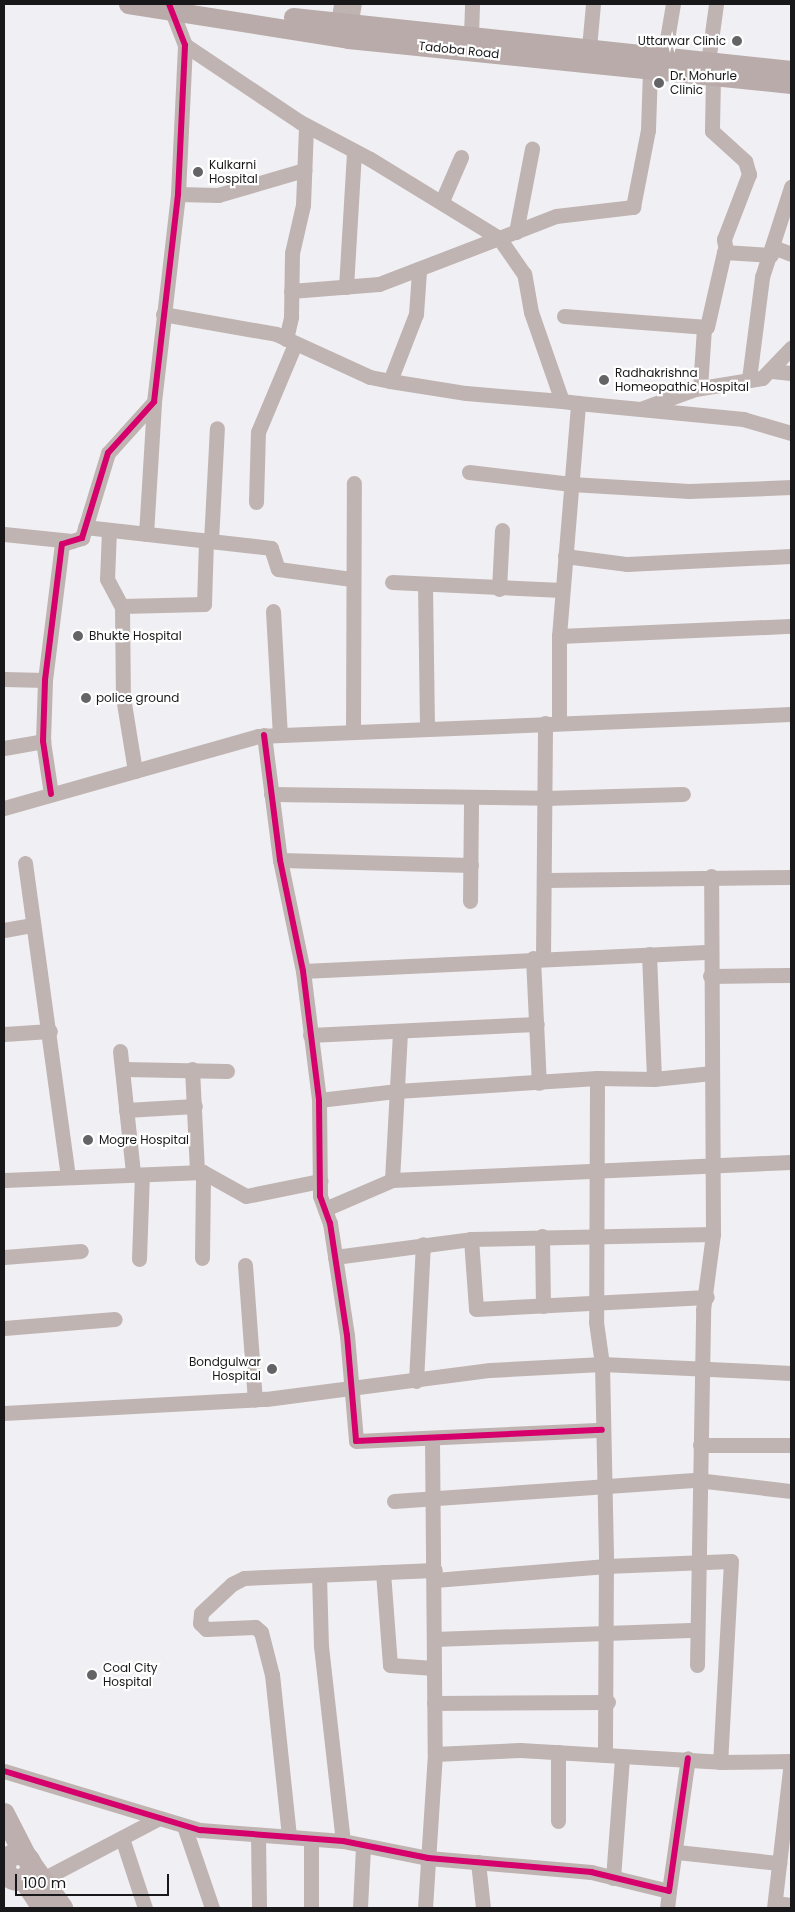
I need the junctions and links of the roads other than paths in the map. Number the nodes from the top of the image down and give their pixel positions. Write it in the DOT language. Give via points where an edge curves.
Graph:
graph roads {
  1 [pos="128,4"];
  2 [pos="200,4"];
  3 [pos="341,4"];
  4 [pos="354,4"];
  5 [pos="472,4"];
  6 [pos="593,4"];
  7 [pos="673,4"];
  8 [pos="716,4"];
  9 [pos="169,6"];
  10 [pos="343,31"];
  11 [pos="471,35"];
  12 [pos="185,45"];
  13 [pos="589,48"];
  14 [pos="664,57"];
  15 [pos="711,69"];
  16 [pos="791,70"];
  17 [pos="650,71"];
  18 [pos="791,84"];
  19 [pos="306,126"];
  20 [pos="532,149"];
  21 [pos="354,151"];
  22 [pos="461,157"];
  23 [pos="304,170"];
  24 [pos="791,187"];
  25 [pos="178,194"];
  26 [pos="442,201"];
  27 [pos="516,232"];
  28 [pos="499,238"];
  29 [pos="726,250"];
  30 [pos="772,251"];
  31 [pos="791,254"];
  32 [pos="419,271"];
  33 [pos="346,287"];
  34 [pos="291,291"];
  35 [pos="163,314"];
  36 [pos="564,316"];
  37 [pos="704,328"];
  38 [pos="291,342"];
  39 [pos="791,348"];
  40 [pos="772,370"];
  41 [pos="791,373"];
  42 [pos="749,379"];
  43 [pos="390,381"];
  44 [pos="700,388"];
  45 [pos="562,401"];
  46 [pos="154,402"];
  47 [pos="578,403"];
  48 [pos="642,408"];
  49 [pos="216,428"];
  50 [pos="791,433"];
  51 [pos="469,472"];
  52 [pos="354,483"];
  53 [pos="571,484"];
  54 [pos="791,487"];
  55 [pos="256,502"];
  56 [pos="84,527"];
  57 [pos="109,530"];
  58 [pos="502,530"];
  59 [pos="4,534"];
  60 [pos="146,534"];
  61 [pos="72,541"];
  62 [pos="209,541"];
  63 [pos="565,556"];
  64 [pos="791,556"];
  65 [pos="352,579"];
  66 [pos="392,582"];
  67 [pos="425,584"];
  68 [pos="499,589"];
  69 [pos="562,590"];
  70 [pos="122,606"];
  71 [pos="274,611"];
  72 [pos="791,626"];
  73 [pos="559,636"];
  74 [pos="4,679"];
  75 [pos="45,680"];
  76 [pos="791,714"];
  77 [pos="552,722"];
  78 [pos="428,728"];
  79 [pos="353,732"];
  80 [pos="264,735"];
  81 [pos="280,735"];
  82 [pos="43,741"];
  83 [pos="4,748"];
  84 [pos="135,770"];
  85 [pos="51,794"];
  86 [pos="271,794"];
  87 [pos="683,794"];
  88 [pos="471,798"];
  89 [pos="545,798"];
  90 [pos="4,808"];
  91 [pos="280,860"];
  92 [pos="25,863"];
  93 [pos="471,864"];
  94 [pos="711,876"];
  95 [pos="791,877"];
  96 [pos="546,880"];
  97 [pos="470,901"];
  98 [pos="33,925"];
  99 [pos="4,930"];
  100 [pos="711,952"];
  101 [pos="649,954"];
  102 [pos="538,958"];
  103 [pos="303,971"];
  104 [pos="791,975"];
  105 [pos="710,976"];
  106 [pos="537,1024"];
  107 [pos="50,1031"];
  108 [pos="400,1031"];
  109 [pos="4,1034"];
  110 [pos="310,1035"];
  111 [pos="120,1051"];
  112 [pos="122,1069"];
  113 [pos="192,1069"];
  114 [pos="226,1071"];
  115 [pos="712,1072"];
  116 [pos="597,1078"];
  117 [pos="654,1079"];
  118 [pos="539,1083"];
  119 [pos="397,1091"];
  120 [pos="320,1100"];
  121 [pos="195,1106"];
  122 [pos="126,1110"];
  123 [pos="791,1162"];
  124 [pos="714,1164"];
  125 [pos="200,1172"];
  126 [pos="599,1172"];
  127 [pos="138,1174"];
  128 [pos="68,1175"];
  129 [pos="4,1180"];
  130 [pos="392,1180"];
  131 [pos="320,1181"];
  132 [pos="325,1209"];
  133 [pos="714,1234"];
  134 [pos="542,1236"];
  135 [pos="597,1236"];
  136 [pos="471,1239"];
  137 [pos="423,1244"];
  138 [pos="81,1251"];
  139 [pos="335,1257"];
  140 [pos="4,1258"];
  141 [pos="202,1258"];
  142 [pos="139,1259"];
  143 [pos="244,1264"];
  144 [pos="707,1297"];
  145 [pos="596,1300"];
  146 [pos="543,1306"];
  147 [pos="115,1319"];
  148 [pos="4,1328"];
  149 [pos="602,1364"];
  150 [pos="701,1368"];
  151 [pos="791,1373"];
  152 [pos="416,1381"];
  153 [pos="350,1389"];
  154 [pos="255,1400"];
  155 [pos="4,1413"];
  156 [pos="602,1430"];
  157 [pos="432,1440"];
  158 [pos="700,1445"];
  159 [pos="791,1445"];
  160 [pos="697,1480"];
  161 [pos="602,1487"];
  162 [pos="791,1491"];
  163 [pos="433,1500"];
  164 [pos="394,1501"];
  165 [pos="696,1563"];
  166 [pos="606,1566"];
  167 [pos="383,1572"];
  168 [pos="319,1574"];
  169 [pos="435,1575"];
  170 [pos="697,1630"];
  171 [pos="607,1633"];
  172 [pos="434,1639"];
  173 [pos="696,1665"];
  174 [pos="434,1668"];
  175 [pos="608,1702"];
  176 [pos="434,1703"];
  177 [pos="558,1752"];
  178 [pos="435,1754"];
  179 [pos="605,1755"];
  180 [pos="622,1757"];
  181 [pos="688,1758"];
  182 [pos="791,1761"];
  183 [pos="720,1762"];
  184 [pos="4,1771"];
  185 [pos="4,1814"];
  186 [pos="159,1818"];
  187 [pos="558,1821"];
  188 [pos="184,1826"];
  189 [pos="787,1826"];
  190 [pos="258,1835"];
  191 [pos="289,1836"];
  192 [pos="122,1838"];
  193 [pos="311,1840"];
  194 [pos="343,1841"];
  195 [pos="363,1847"];
  196 [pos="677,1852"];
  197 [pos="428,1858"];
  198 [pos="478,1862"];
  199 [pos="779,1863"];
  200 [pos="16,1869"];
  201 [pos="613,1878"];
  202 [pos="669,1891"];
  203 [pos="791,1905"];
  204 [pos="775,1906"];
  205 [pos="43,1908"];
  206 [pos="62,1908"];
  207 [pos="145,1908"];
  208 [pos="212,1908"];
  209 [pos="259,1908"];
  210 [pos="311,1908"];
  211 [pos="360,1908"];
  212 [pos="425,1908"];
  213 [pos="483,1908"];
  214 [pos="667,1908"];
  1 -- 9 [label="main road, Tadoba Road"];
  2 -- 10 [label="main road, Tadoba Road"];
  3 -- 10 [label="street"];
  4 -- 10 [label="street"];
  5 -- 11 [label="street"];
  6 -- 13 [label="street"];
  7 -- 14 [label="street"];
  8 -- 15 [label="street"];
  9 -- 10 [label="main road, Tadoba Road"];
  9 -- 12 [label="street"];
  10 -- 11 [label="main road, Tadoba Road"];
  10 -- 17 [label="main road, Tadoba Road"];
  11 -- 13 [label="main road, Tadoba Road"];
  12 -- 19 [label="street"];
  12 -- 25 [label="street"];
  13 -- 14 [label="main road, Tadoba Road"];
  14 -- 15 [label="main road, Tadoba Road"];
  15 -- 16 [label="main road, Tadoba Road"];
  15 -- 17 [label="main road, Tadoba Road"];
  15 -- 18 [label="main road, Tadoba Road"];
  15 -- 29 [label="street" via="712,131 745,161 750,174 724,239"];
  17 -- 27 [label="street" via="648,130 633,207 556,216"];
  19 -- 21 [label="street"];
  19 -- 23 [label="street"];
  20 -- 27 [label="street"];
  21 -- 26 [label="street"];
  21 -- 33 [label="street"];
  22 -- 26 [label="street"];
  23 -- 25 [label="street" via="218,195"];
  23 -- 34 [label="street" via="303,205 292,253"];
  24 -- 30 [label="street"];
  25 -- 35 [label="street"];
  26 -- 28 [label="street"];
  27 -- 28 [label="street"];
  28 -- 32 [label="street"];
  28 -- 45 [label="street" via="524,274 531,312"];
  29 -- 30 [label="street"];
  29 -- 37 [label="street" via="710,324"];
  30 -- 31 [label="street"];
  30 -- 42 [label="street" via="762,277"];
  32 -- 33 [label="street" via="379,284"];
  32 -- 43 [label="street" via="416,314"];
  33 -- 34 [label="street"];
  34 -- 38 [label="street"];
  35 -- 38 [label="street"];
  35 -- 46 [label="street"];
  36 -- 37 [label="street"];
  37 -- 44 [label="street"];
  38 -- 43 [label="street" via="370,377"];
  38 -- 55 [label="street" via="258,432"];
  39 -- 40 [label="street"];
  40 -- 41 [label="street"];
  40 -- 42 [label="street" via="762,378"];
  42 -- 44 [label="street"];
  43 -- 45 [label="street" via="466,394"];
  44 -- 48 [label="street"];
  45 -- 47 [label="street"];
  46 -- 56 [label="street" via="108,453"];
  46 -- 60 [label="street"];
  47 -- 48 [label="street"];
  47 -- 53 [label="street"];
  48 -- 50 [label="street" via="743,419"];
  49 -- 62 [label="street"];
  51 -- 53 [label="street"];
  52 -- 65 [label="street"];
  53 -- 54 [label="street" via="689,491"];
  53 -- 63 [label="street"];
  56 -- 57 [label="street"];
  56 -- 61 [label="street" via="82,538"];
  57 -- 60 [label="street"];
  57 -- 70 [label="street" via="108,582"];
  58 -- 68 [label="street"];
  59 -- 61 [label="street"];
  60 -- 62 [label="street"];
  61 -- 75 [label="street" via="62,544"];
  62 -- 65 [label="street" via="273,548 278,569"];
  62 -- 70 [label="street" via="204,604"];
  63 -- 64 [label="street" via="627,564"];
  63 -- 69 [label="street"];
  65 -- 79 [label="street"];
  66 -- 67 [label="street"];
  67 -- 68 [label="street"];
  67 -- 78 [label="street"];
  68 -- 69 [label="street"];
  69 -- 73 [label="street"];
  70 -- 84 [label="street" via="123,697"];
  71 -- 81 [label="street"];
  72 -- 73 [label="street"];
  73 -- 77 [label="street"];
  74 -- 75 [label="street"];
  75 -- 82 [label="street"];
  76 -- 77 [label="street"];
  77 -- 78 [label="street"];
  77 -- 89 [label="street"];
  78 -- 79 [label="street"];
  79 -- 81 [label="street"];
  80 -- 81 [label="street"];
  80 -- 84 [label="street"];
  80 -- 86 [label="street"];
  82 -- 83 [label="street"];
  82 -- 85 [label="street"];
  84 -- 85 [label="street"];
  85 -- 90 [label="street"];
  86 -- 88 [label="street"];
  86 -- 91 [label="street"];
  87 -- 89 [label="street"];
  88 -- 89 [label="street"];
  88 -- 93 [label="street"];
  89 -- 96 [label="street"];
  91 -- 93 [label="street"];
  91 -- 103 [label="street"];
  92 -- 98 [label="street"];
  93 -- 97 [label="street"];
  94 -- 95 [label="street"];
  94 -- 96 [label="street"];
  94 -- 100 [label="street"];
  96 -- 102 [label="street"];
  98 -- 99 [label="street"];
  98 -- 107 [label="street"];
  100 -- 101 [label="street"];
  100 -- 105 [label="street"];
  101 -- 102 [label="street"];
  101 -- 117 [label="street"];
  102 -- 103 [label="street"];
  102 -- 106 [label="street"];
  103 -- 110 [label="street"];
  104 -- 105 [label="street"];
  105 -- 115 [label="street"];
  106 -- 108 [label="street"];
  106 -- 118 [label="street"];
  107 -- 109 [label="street"];
  107 -- 128 [label="street"];
  108 -- 110 [label="street"];
  108 -- 119 [label="street"];
  110 -- 120 [label="street"];
  111 -- 112 [label="street"];
  112 -- 113 [label="street"];
  112 -- 122 [label="street"];
  113 -- 114 [label="street"];
  113 -- 121 [label="street"];
  115 -- 117 [label="street"];
  115 -- 124 [label="street"];
  116 -- 117 [label="street"];
  116 -- 118 [label="street"];
  116 -- 126 [label="street"];
  118 -- 119 [label="street"];
  119 -- 120 [label="street"];
  119 -- 130 [label="street"];
  120 -- 131 [label="street"];
  121 -- 122 [label="street"];
  121 -- 125 [label="street"];
  122 -- 127 [label="street"];
  123 -- 124 [label="street"];
  124 -- 126 [label="street"];
  124 -- 133 [label="street"];
  125 -- 127 [label="street"];
  125 -- 131 [label="street" via="246,1196"];
  125 -- 141 [label="street"];
  126 -- 130 [label="street"];
  126 -- 135 [label="street"];
  127 -- 128 [label="street" via="78,1178"];
  127 -- 142 [label="street"];
  128 -- 129 [label="street"];
  130 -- 132 [label="street"];
  131 -- 132 [label="street"];
  132 -- 139 [label="street"];
  133 -- 135 [label="street"];
  133 -- 144 [label="street"];
  134 -- 135 [label="street"];
  134 -- 136 [label="street"];
  134 -- 146 [label="street"];
  135 -- 145 [label="street"];
  136 -- 137 [label="street"];
  136 -- 146 [label="street" via="474,1307"];
  137 -- 139 [label="street"];
  137 -- 152 [label="street"];
  138 -- 140 [label="street"];
  139 -- 153 [label="street"];
  143 -- 154 [label="street"];
  144 -- 145 [label="street"];
  144 -- 150 [label="street"];
  145 -- 146 [label="street"];
  145 -- 149 [label="street"];
  147 -- 148 [label="street"];
  149 -- 150 [label="street"];
  149 -- 152 [label="street" via="490,1370"];
  149 -- 156 [label="street"];
  150 -- 151 [label="street"];
  150 -- 158 [label="street"];
  152 -- 153 [label="street"];
  153 -- 154 [label="street"];
  153 -- 157 [label="street" via="356,1441"];
  154 -- 155 [label="street"];
  156 -- 157 [label="street"];
  156 -- 161 [label="street"];
  157 -- 163 [label="street"];
  158 -- 159 [label="street"];
  158 -- 160 [label="street"];
  160 -- 161 [label="street"];
  160 -- 162 [label="street"];
  160 -- 165 [label="street"];
  161 -- 163 [label="street"];
  161 -- 166 [label="street"];
  163 -- 164 [label="street"];
  163 -- 169 [label="street"];
  165 -- 166 [label="street"];
  165 -- 170 [label="street"];
  165 -- 183 [label="street" via="730,1562"];
  166 -- 169 [label="street"];
  166 -- 171 [label="street"];
  167 -- 168 [label="street"];
  167 -- 169 [label="street"];
  167 -- 174 [label="street" via="390,1665"];
  168 -- 191 [label="street" via="238,1580 199,1618 206,1629 255,1627 261,1632 272,1675"];
  168 -- 194 [label="street" via="321,1646"];
  169 -- 172 [label="street"];
  170 -- 171 [label="street"];
  170 -- 173 [label="street"];
  171 -- 172 [label="street"];
  171 -- 175 [label="street"];
  172 -- 174 [label="street"];
  174 -- 176 [label="street"];
  175 -- 176 [label="street"];
  175 -- 179 [label="street"];
  176 -- 178 [label="street"];
  177 -- 178 [label="street"];
  177 -- 179 [label="street"];
  177 -- 187 [label="street"];
  178 -- 197 [label="street"];
  179 -- 180 [label="street"];
  180 -- 181 [label="street"];
  180 -- 201 [label="street"];
  181 -- 183 [label="street"];
  181 -- 196 [label="street"];
  182 -- 183 [label="street"];
  182 -- 189 [label="street"];
  184 -- 186 [label="street"];
  185 -- 200 [label="highway"];
  186 -- 188 [label="street"];
  186 -- 192 [label="street"];
  188 -- 190 [label="street"];
  188 -- 208 [label="street"];
  189 -- 199 [label="street"];
  190 -- 191 [label="street"];
  190 -- 209 [label="street"];
  191 -- 193 [label="street"];
  192 -- 200 [label="street"];
  192 -- 207 [label="street"];
  193 -- 194 [label="street"];
  193 -- 210 [label="street"];
  194 -- 195 [label="street"];
  195 -- 197 [label="street"];
  195 -- 211 [label="street"];
  196 -- 199 [label="street"];
  196 -- 202 [label="street"];
  197 -- 198 [label="street"];
  197 -- 212 [label="street"];
  198 -- 201 [label="street" via="591,1872"];
  198 -- 213 [label="street"];
  199 -- 204 [label="street"];
  200 -- 205 [label="highway"];
  200 -- 206 [label="highway"];
  201 -- 202 [label="street"];
  202 -- 214 [label="street"];
  203 -- 204 [label="street"];
}
